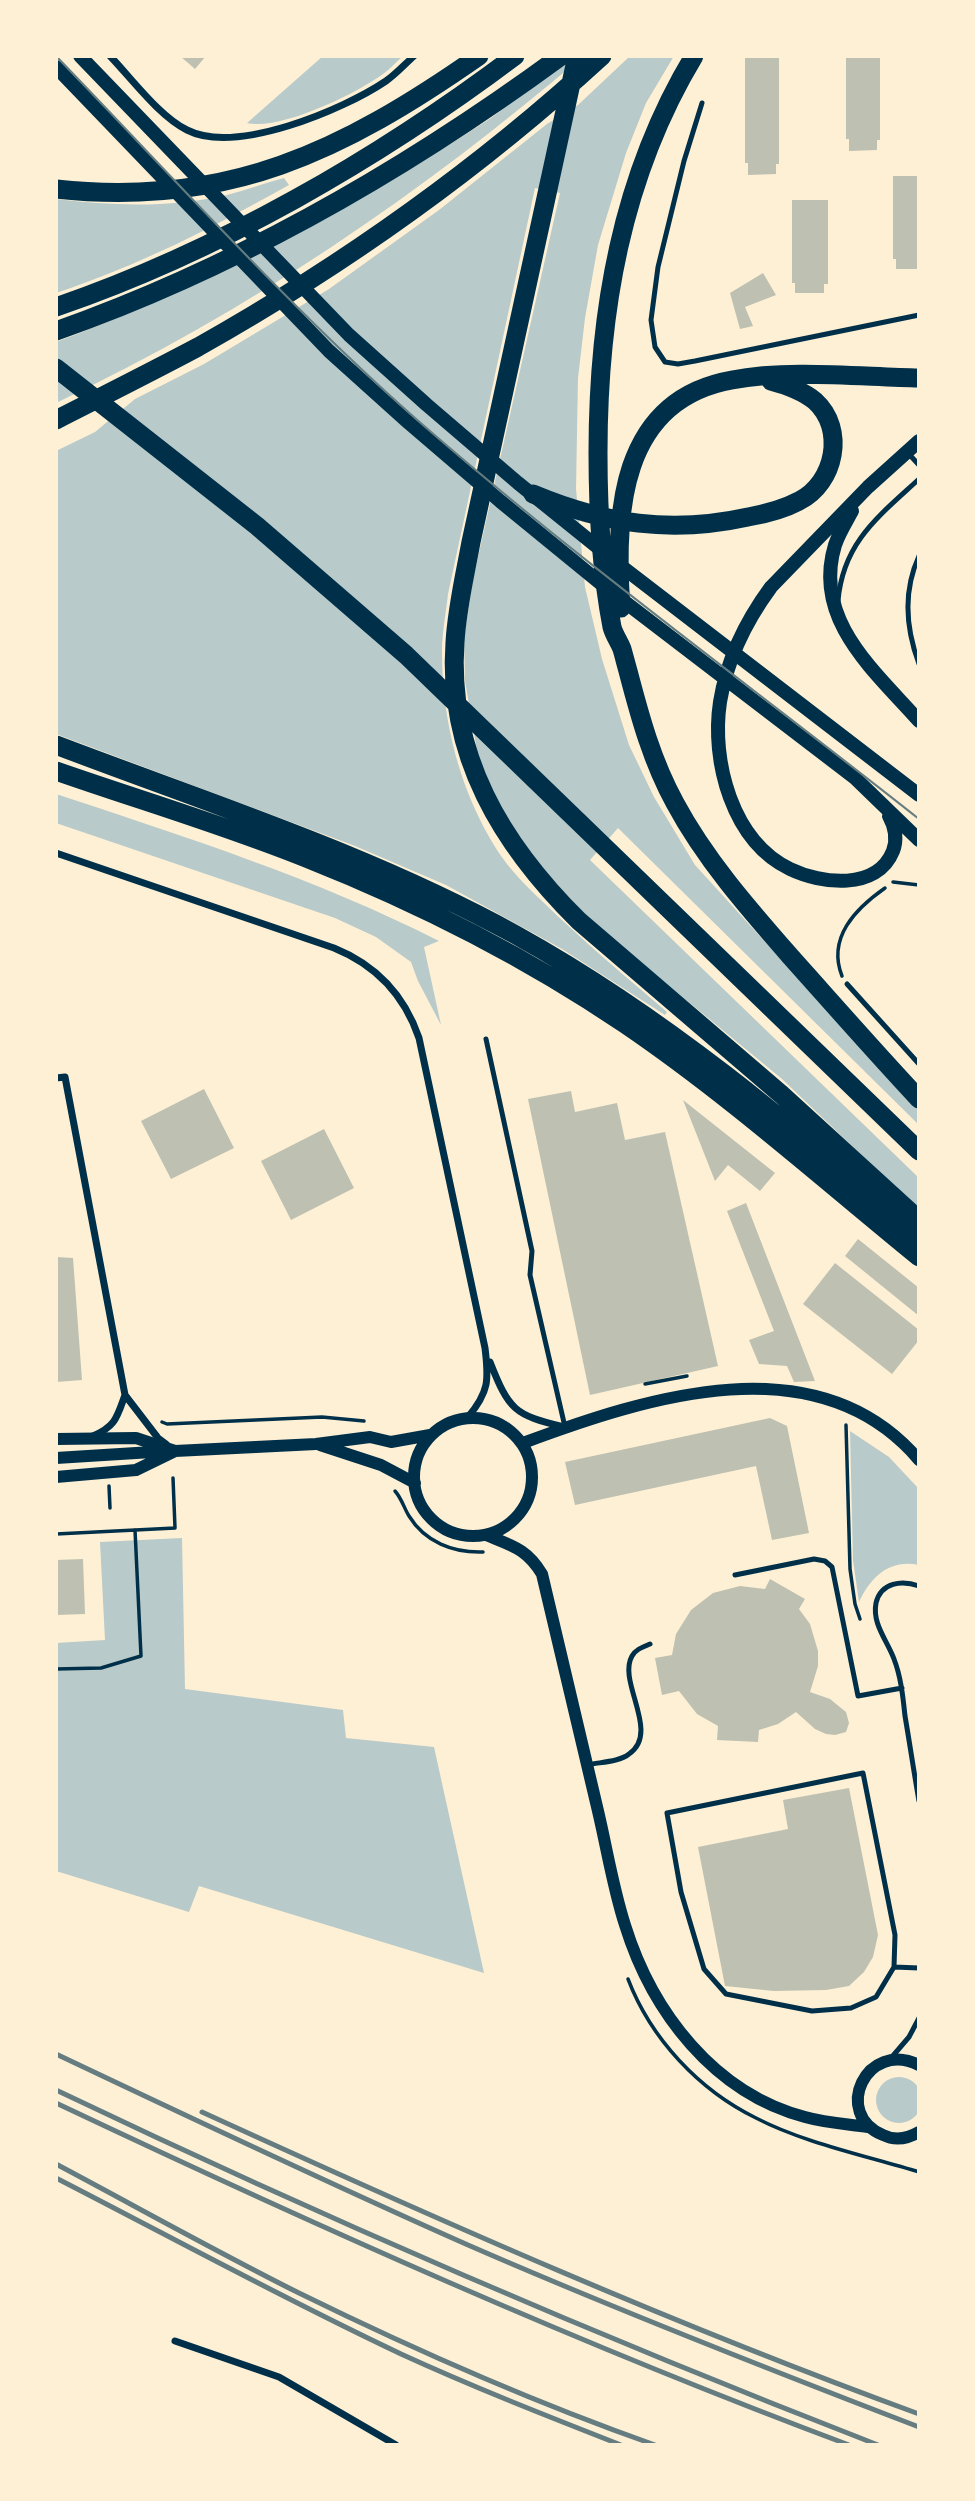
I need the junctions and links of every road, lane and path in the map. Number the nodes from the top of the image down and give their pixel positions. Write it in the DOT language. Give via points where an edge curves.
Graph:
graph roads {
  1 [pos="80,56"];
  2 [pos="110,56"];
  3 [pos="414,56"];
  4 [pos="479,56"];
  5 [pos="515,56"];
  6 [pos="561,56"];
  7 [pos="577,56"];
  8 [pos="602,56"];
  9 [pos="694,56"];
  10 [pos="56,67"];
  11 [pos="702,103"];
  12 [pos="56,189"];
  13 [pos="56,307"];
  14 [pos="919,315"];
  15 [pos="56,331"];
  16 [pos="56,368"];
  17 [pos="749,378"];
  18 [pos="919,378"];
  19 [pos="56,384"];
  20 [pos="56,420"];
  21 [pos="126,423"];
  22 [pos="919,441"];
  23 [pos="907,452"];
  24 [pos="919,465"];
  25 [pos="919,479"];
  26 [pos="869,487"];
  27 [pos="533,494"];
  28 [pos="919,556"];
  29 [pos="840,622"];
  30 [pos="622,648"];
  31 [pos="919,664"];
  32 [pos="919,721"];
  33 [pos="56,746"];
  34 [pos="56,771"];
  35 [pos="919,796"];
  36 [pos="883,806"];
  37 [pos="919,841"];
  38 [pos="56,853"];
  39 [pos="893,882"];
  40 [pos="919,885"];
  41 [pos="885,888"];
  42 [pos="847,984"];
  43 [pos="486,1039"];
  44 [pos="919,1063"];
  45 [pos="60,1078"];
  46 [pos="919,1099"];
  47 [pos="919,1151"];
  48 [pos="919,1220"];
  49 [pos="919,1237"];
  50 [pos="919,1257"];
  51 [pos="485,1348"];
  52 [pos="687,1376"];
  53 [pos="645,1384"];
  54 [pos="125,1395"];
  55 [pos="468,1417"];
  56 [pos="156,1419"];
  57 [pos="373,1424"];
  58 [pos="846,1425"];
  59 [pos="565,1427"];
  60 [pos="430,1436"];
  61 [pos="56,1439"];
  62 [pos="86,1439"];
  63 [pos="523,1443"];
  64 [pos="316,1444"];
  65 [pos="175,1451"];
  66 [pos="56,1458"];
  67 [pos="919,1460"];
  68 [pos="56,1477"];
  69 [pos="173,1478"];
  70 [pos="415,1483"];
  71 [pos="109,1484"];
  72 [pos="110,1508"];
  73 [pos="135,1530"];
  74 [pos="56,1534"];
  75 [pos="486,1535"];
  76 [pos="735,1574"];
  77 [pos="919,1586"];
  78 [pos="860,1619"];
  79 [pos="650,1644"];
  80 [pos="56,1669"];
  81 [pos="902,1688"];
  82 [pos="587,1765"];
  83 [pos="919,1801"];
  84 [pos="894,1967"];
  85 [pos="919,1968"];
  86 [pos="919,2018"];
  87 [pos="890,2060"];
  88 [pos="919,2065"];
  89 [pos="868,2127"];
  90 [pos="917,2135"];
  91 [pos="175,2341"];
  92 [pos="396,2445"];
  1 -- 27 [label="main road" via="349,335"];
  2 -- 3 [label="street" via="173,122 210,138 305,122 386,81"];
  4 -- 12 [label="highway" via="362,131 288,164 193,188 121,193"];
  5 -- 13 [label="highway" via="350,166 258,218 125,281"];
  6 -- 15 [label="highway" via="420,152 312,215 170,286"];
  7 -- 48 [label="highway" via="458,616 456,690 477,779 515,849 562,905"];
  8 -- 20 [label="highway" via="463,171 341,259 198,346"];
  9 -- 30 [label="highway" via="640,169 605,313 598,394 598,506 613,632"];
  10 -- 36 [label="main road" via="329,351 409,423 604,586 855,778"];
  11 -- 14 [label="lane" via="658,267 651,320 655,347 666,362 687,362"];
  16 -- 21 [label="highway"];
  17 -- 18 [label="highway"];
  17 -- 27 [label="highway" via="786,385 813,400 826,416 833,447 828,470 816,489 796,503 698,526 656,526 582,513"];
  17 -- 30 [label="highway" via="704,387 679,400 656,419 638,449 622,512"];
  19 -- 21 [label="highway"];
  21 -- 47 [label="highway" via="257,526 406,655"];
  22 -- 23 [label="main road"];
  23 -- 24 [label="lane"];
  23 -- 26 [label="main road"];
  25 -- 29 [label="lane" via="852,548 839,587"];
  26 -- 29 [label="main road" via="852,510 833,555 832,586"];
  26 -- 36 [label="main road" via="771,586 749,618 720,700 719,737 726,782 739,818 760,847 789,869 846,881 880,870 892,855 896,834"];
  27 -- 35 [label="main road"];
  28 -- 31 [label="lane" via="907,597"];
  29 -- 32 [label="main road" via="851,643"];
  30 -- 46 [label="highway" via="646,739 675,804 699,842 752,914"];
  33 -- 49 [label="highway" via="376,866 515,935 669,1031 846,1172"];
  34 -- 50 [label="highway" via="317,862 414,905 530,965 623,1023 718,1091"];
  36 -- 37 [label="main road"];
  38 -- 51 [label="street" via="334,948 384,978 413,1020 419,1038"];
  39 -- 40 [label="path"];
  41 -- 42 [label="path" via="841,934 837,964"];
  42 -- 44 [label="lane"];
  43 -- 59 [label="lane" via="532,1251 530,1275"];
  45 -- 54 [label="street"];
  51 -- 55 [label="street" via="486,1391"];
  51 -- 59 [label="street" via="510,1404 531,1419"];
  52 -- 53 [label="path"];
  54 -- 62 [label="street" via="108,1429"];
  54 -- 65 [label="street" via="158,1438"];
  55 -- 60 [label="street" via="447,1423"];
  55 -- 63 [label="street" via="492,1420"];
  56 -- 57 [label="path" via="167,1424 322,1417"];
  58 -- 78 [label="path" via="850,1569"];
  59 -- 63 [label="street"];
  59 -- 67 [label="street" via="690,1393 757,1388 823,1398 850,1408 904,1442"];
  60 -- 64 [label="street"];
  60 -- 70 [label="street" via="419,1452"];
  61 -- 62 [label="street"];
  62 -- 65 [label="street" via="136,1438"];
  63 -- 75 [label="street" via="531,1461 529,1499 519,1515"];
  64 -- 65 [label="street"];
  64 -- 70 [label="street" via="381,1465"];
  65 -- 66 [label="street"];
  65 -- 68 [label="street" via="136,1470"];
  69 -- 73 [label="path" via="175,1528"];
  70 -- 75 [label="street" via="425,1511 442,1527 463,1536"];
  71 -- 72 [label="path"];
  73 -- 74 [label="path"];
  73 -- 80 [label="path" via="141,1656 101,1668"];
  75 -- 82 [label="street" via="523,1550 542,1574"];
  76 -- 81 [label="lane" via="814,1559 825,1561 832,1567 858,1696"];
  77 -- 81 [label="lane" via="894,1583 880,1593 876,1603 876,1620"];
  79 -- 82 [label="lane" via="631,1658 642,1728 639,1742 622,1758"];
  81 -- 83 [label="lane"];
  82 -- 89 [label="street" via="625,1925 648,1983 694,2050 748,2093 785,2110 826,2122"];
  84 -- 84 [label="lane" via="876,1997 851,2008 812,2011 726,1993 704,1969 681,1892 667,1813 863,1773 895,1936"];
  84 -- 85 [label="lane"];
  86 -- 87 [label="lane"];
  87 -- 88 [label="street"];
  87 -- 89 [label="street" via="868,2072 859,2087 859,2108"];
  89 -- 90 [label="street" via="887,2137"];
  91 -- 92 [label="street" via="279,2377"];
}
